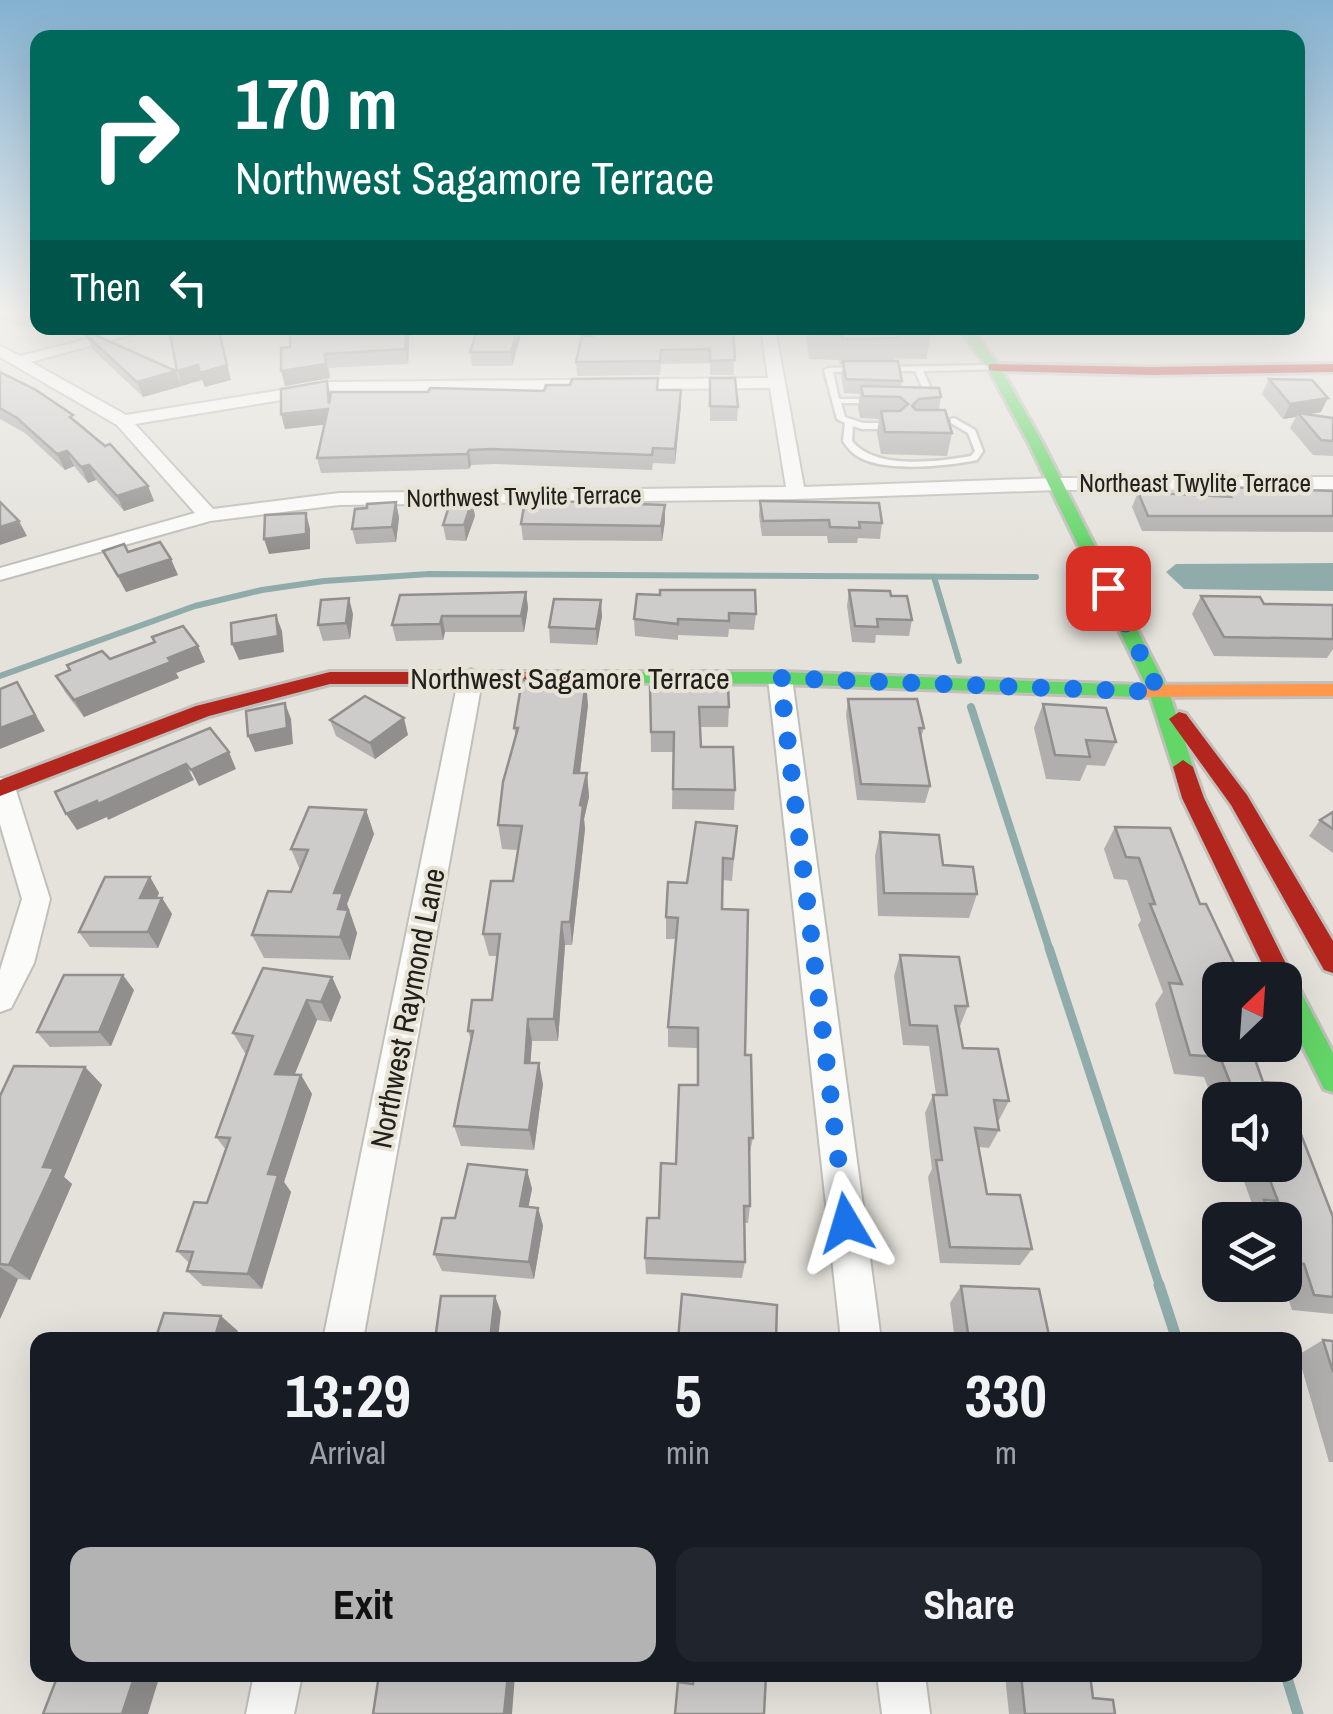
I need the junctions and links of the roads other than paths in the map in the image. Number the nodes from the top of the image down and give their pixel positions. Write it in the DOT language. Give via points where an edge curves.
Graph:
graph roads {
  1 [pos="75,392"];
  2 [pos="296,392"];
  3 [pos="776,392"];
  4 [pos="834,392"];
  5 [pos="928,392"];
  6 [pos="1008,392"];
  7 [pos="1057,392"];
  8 [pos="836,401"];
  9 [pos="894,402"];
  10 [pos="913,402"];
  11 [pos="932,402"];
  12 [pos="124,421"];
  13 [pos="850,424"];
  14 [pos="896,426"];
  15 [pos="1036,444"];
  16 [pos="1333,482"];
  17 [pos="1056,484"];
  18 [pos="796,493"];
  19 [pos="208,516"];
  20 [pos="0,574"];
  21 [pos="471,676"];
  22 [pos="780,678"];
  23 [pos="1333,690"];
  24 [pos="1159,692"];
  25 [pos="1,788"];
  26 [pos="1330,952"];
  27 [pos="1273,962"];
  28 [pos="0,999"];
  29 [pos="1302,1020"];
  30 [pos="1333,1080"];
  31 [pos="344,1332"];
  32 [pos="859,1332"];
  33 [pos="277,1682"];
  34 [pos="903,1682"];
  35 [pos="270,1714"];
  36 [pos="906,1714"];
  1 -- 12 [label="street"];
  2 -- 12 [label="street"];
  3 -- 18 [label="street"];
  4 -- 8 [label="lane"];
  5 -- 11 [label="lane"];
  6 -- 15 [label="main road"];
  7 -- 15 [label="main road" via="1047,399"];
  8 -- 9 [label="lane"];
  8 -- 13 [label="lane"];
  10 -- 11 [label="lane"];
  11 -- 13 [label="lane" via="972,432 979,452 974,458 861,458 846,437"];
  12 -- 19 [label="street"];
  13 -- 14 [label="lane"];
  15 -- 17 [label="main road"];
  16 -- 17 [label="street, Northeast Twylite Terrace"];
  17 -- 18 [label="street, Northwest Twylite Terrace"];
  17 -- 24 [label="main road"];
  18 -- 19 [label="street, Northwest Twylite Terrace" via="339,499"];
  19 -- 20 [label="street, Northwest Twylite Terrace"];
  21 -- 22 [label="main road, Northwest Sagamore Terrace"];
  21 -- 25 [label="main road, Northwest Sagamore Terrace" via="330,678 258,691"];
  21 -- 31 [label="street, Northwest Raymond Lane"];
  22 -- 24 [label="main road, Northwest Sagamore Terrace"];
  22 -- 32 [label="street"];
  23 -- 24 [label="main road, Northwest Sagamore Terrace"];
  24 -- 26 [label="main road" via="1238,800"];
  24 -- 27 [label="main road" via="1193,798"];
  25 -- 28 [label="street" via="36,899 19,962"];
  29 -- 30 [label="main road"];
  33 -- 35 [label="street"];
  34 -- 36 [label="street"];
}
